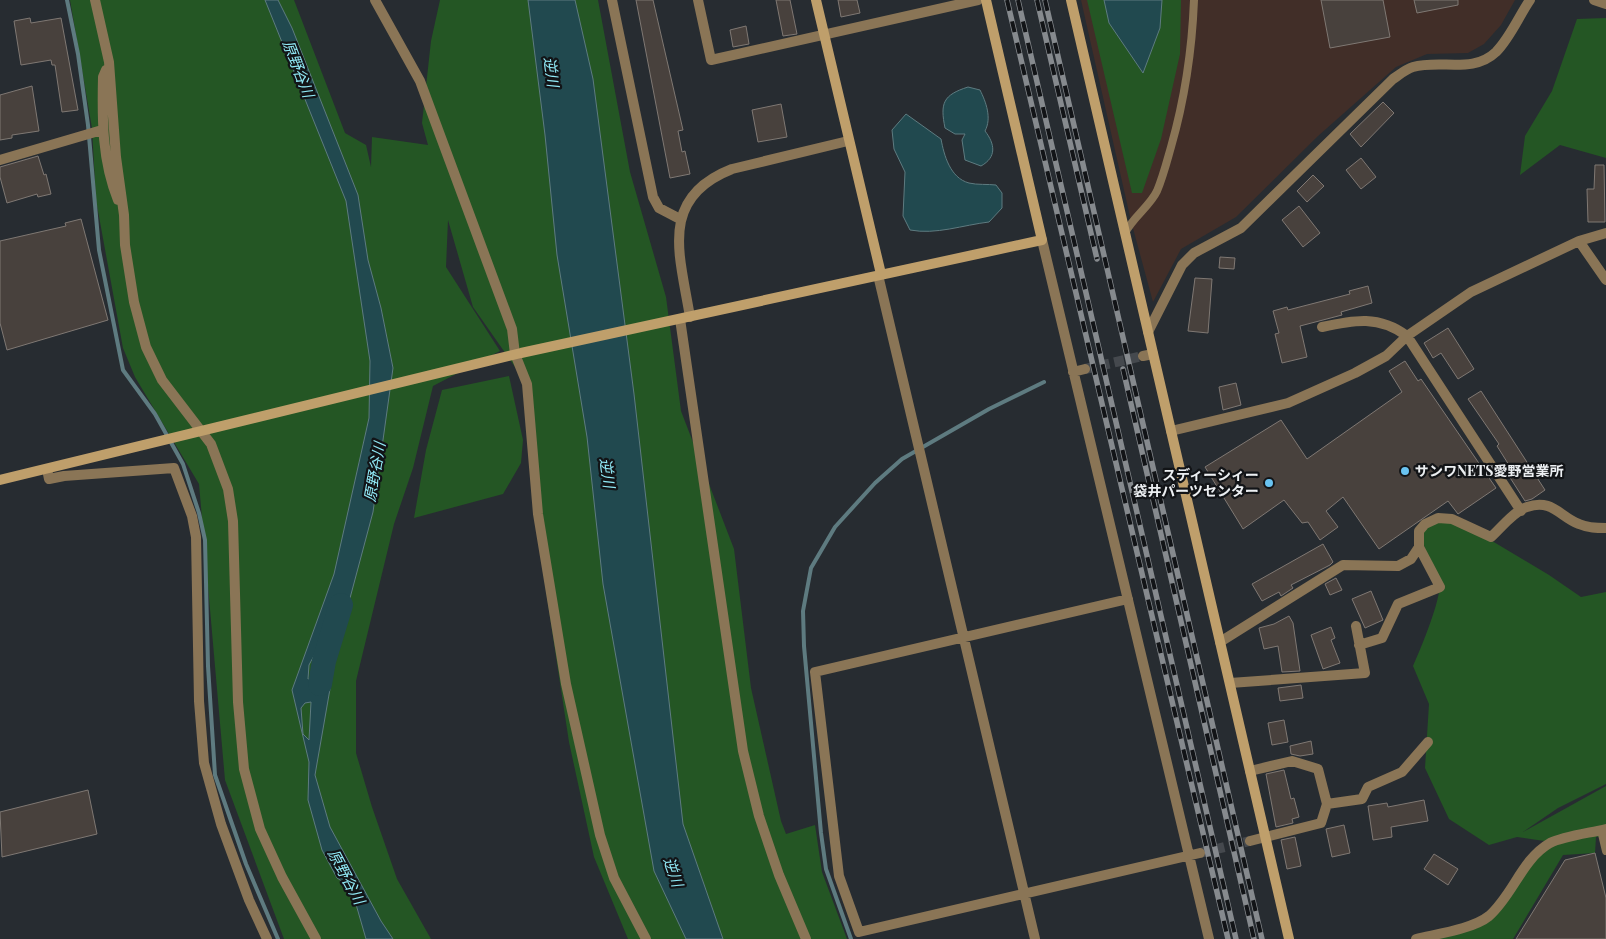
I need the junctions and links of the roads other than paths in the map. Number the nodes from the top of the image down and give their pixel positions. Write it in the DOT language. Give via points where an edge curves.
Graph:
graph roads {
  1 [pos="95,0"];
  2 [pos="375,0"];
  3 [pos="612,0"];
  4 [pos="698,0"];
  5 [pos="816,0"];
  6 [pos="982,0"];
  7 [pos="1071,0"];
  8 [pos="1194,0"];
  9 [pos="1530,0"];
  10 [pos="1594,0"];
  11 [pos="1606,4"];
  12 [pos="824,34"];
  13 [pos="109,62"];
  14 [pos="102,130"];
  15 [pos="848,141"];
  16 [pos="0,160"];
  17 [pos="124,215"];
  18 [pos="680,219"];
  19 [pos="1125,233"];
  20 [pos="1606,234"];
  21 [pos="1042,240"];
  22 [pos="1579,241"];
  23 [pos="880,274"];
  24 [pos="1606,280"];
  25 [pos="682,319"];
  26 [pos="1322,327"];
  27 [pos="1148,332"];
  28 [pos="1407,336"];
  29 [pos="515,355"];
  30 [pos="1085,369"];
  31 [pos="1074,372"];
  32 [pos="1171,431"];
  33 [pos="201,432"];
  34 [pos="47,469"];
  35 [pos="0,480"];
  36 [pos="1521,511"];
  37 [pos="1606,528"];
  38 [pos="1419,547"];
  39 [pos="1128,599"];
  40 [pos="1356,626"];
  41 [pos="964,636"];
  42 [pos="1220,642"];
  43 [pos="1359,645"];
  44 [pos="1230,683"];
  45 [pos="1428,742"];
  46 [pos="1250,771"];
  47 [pos="1327,804"];
  48 [pos="1604,830"];
  49 [pos="1265,837"];
  50 [pos="1250,841"];
  51 [pos="1606,851"];
  52 [pos="1200,853"];
  53 [pos="1189,856"];
  54 [pos="1024,893"];
  55 [pos="267,939"];
  56 [pos="316,939"];
  57 [pos="646,939"];
  58 [pos="806,939"];
  59 [pos="1035,939"];
  60 [pos="1209,939"];
  61 [pos="1289,939"];
  62 [pos="1416,939"];
  1 -- 13 [label="street"];
  2 -- 29 [label="street" via="420,81 512,329"];
  3 -- 18 [label="street" via="653,198 659,208"];
  4 -- 12 [label="street" via="711,60"];
  5 -- 12 [label="street"];
  6 -- 12 [label="street"];
  6 -- 21 [label="street"];
  7 -- 19 [label="street"];
  8 -- 19 [label="lane" via="1193,37 1183,103 1167,160 1156,192"];
  9 -- 27 [label="street" via="1496,52 1480,62 1412,67 1393,79 1241,228 1194,253 1182,265"];
  10 -- 11 [label="street"];
  12 -- 15 [label="street"];
  13 -- 14 [label="street" via="103,77"];
  13 -- 17 [label="street"];
  14 -- 16 [label="street"];
  14 -- 17 [label="street" via="112,184"];
  15 -- 18 [label="street" via="717,175 696,191"];
  15 -- 23 [label="street"];
  17 -- 33 [label="street" via="124,245 146,347 162,380"];
  18 -- 25 [label="street"];
  19 -- 27 [label="street"];
  20 -- 22 [label="street"];
  21 -- 23 [label="street"];
  21 -- 31 [label="street"];
  22 -- 24 [label="street"];
  22 -- 28 [label="street" via="1471,292"];
  23 -- 25 [label="street"];
  23 -- 41 [label="street"];
  25 -- 29 [label="street"];
  25 -- 58 [label="street" via="742,751 779,875"];
  26 -- 28 [label="street" via="1356,320 1377,322 1394,326"];
  27 -- 32 [label="street" via="1148,355"];
  28 -- 32 [label="street" via="1386,356 1288,403"];
  28 -- 36 [label="street"];
  29 -- 33 [label="street"];
  29 -- 57 [label="street" via="527,384 538,514 566,684 600,835 614,878"];
  30 -- 31 [label="street"];
  31 -- 39 [label="street"];
  32 -- 42 [label="street"];
  33 -- 34 [label="street"];
  33 -- 56 [label="street" via="218,458 228,489 233,521 238,702 244,769 260,829"];
  34 -- 35 [label="street"];
  34 -- 55 [label="street" via="49,479 174,468 196,536 199,700 204,763 221,824"];
  36 -- 37 [label="street" via="1540,504 1557,509 1578,524"];
  36 -- 38 [label="street" via="1491,537 1452,519 1438,518 1425,524 1419,532"];
  38 -- 42 [label="street" via="1411,559 1398,566 1343,565"];
  38 -- 43 [label="street" via="1440,587 1398,604 1382,638"];
  39 -- 41 [label="street"];
  39 -- 53 [label="street"];
  40 -- 43 [label="street"];
  41 -- 54 [label="street"];
  41 -- 54 [label="street" via="815,672 838,876 859,932"];
  42 -- 44 [label="street"];
  43 -- 44 [label="street" via="1365,673"];
  44 -- 46 [label="street"];
  45 -- 47 [label="street" via="1402,772 1368,788 1362,799"];
  46 -- 47 [label="street" via="1292,761 1318,769"];
  46 -- 49 [label="street"];
  47 -- 49 [label="street" via="1321,823"];
  48 -- 51 [label="lane"];
  48 -- 62 [label="street" via="1551,842 1535,854 1505,898 1487,917 1460,928"];
  49 -- 50 [label="street"];
  49 -- 61 [label="street"];
  52 -- 53 [label="street"];
  53 -- 54 [label="street"];
  53 -- 60 [label="street"];
  54 -- 59 [label="street"];
}
